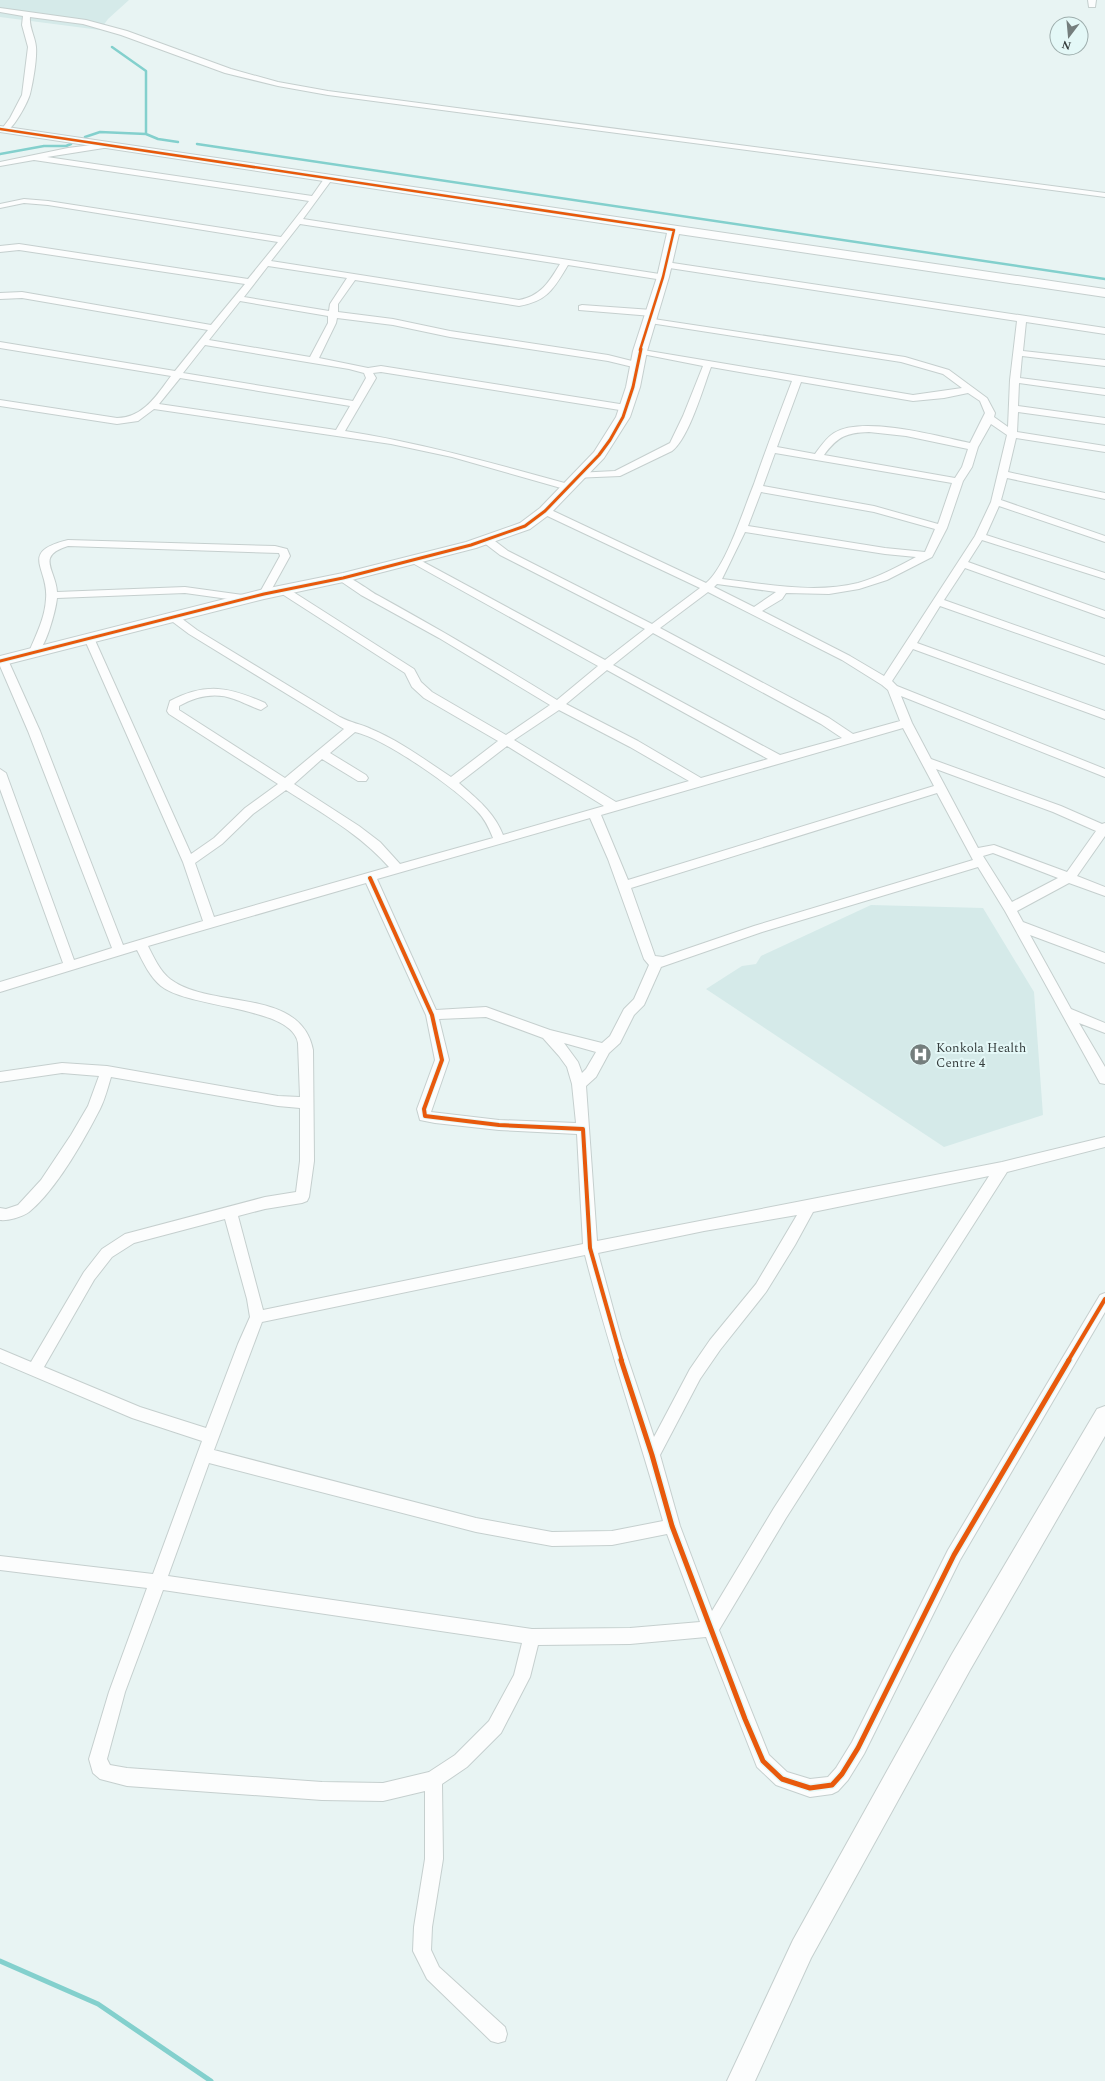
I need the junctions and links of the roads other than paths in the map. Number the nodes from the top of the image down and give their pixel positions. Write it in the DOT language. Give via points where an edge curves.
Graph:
graph roads {
  1 [pos="0,10"];
  2 [pos="27,13"];
  3 [pos="2,130"];
  4 [pos="108,145"];
  5 [pos="33,157"];
  6 [pos="0,164"];
  7 [pos="329,178"];
  8 [pos="1105,194"];
  9 [pos="314,200"];
  10 [pos="0,206"];
  11 [pos="298,221"];
  12 [pos="674,230"];
  13 [pos="284,240"];
  14 [pos="0,249"];
  15 [pos="265,263"];
  16 [pos="565,263"];
  17 [pos="664,271"];
  18 [pos="352,277"];
  19 [pos="250,282"];
  20 [pos="1105,293"];
  21 [pos="0,296"];
  22 [pos="237,298"];
  23 [pos="582,308"];
  24 [pos="334,314"];
  25 [pos="651,317"];
  26 [pos="1022,318"];
  27 [pos="213,328"];
  28 [pos="1105,331"];
  29 [pos="203,342"];
  30 [pos="0,345"];
  31 [pos="640,351"];
  32 [pos="1019,353"];
  33 [pos="314,360"];
  34 [pos="1105,363"];
  35 [pos="708,364"];
  36 [pos="637,365"];
  37 [pos="368,371"];
  38 [pos="176,375"];
  39 [pos="798,378"];
  40 [pos="1014,380"];
  41 [pos="968,390"];
  42 [pos="1105,392"];
  43 [pos="0,403"];
  44 [pos="356,404"];
  45 [pos="151,406"];
  46 [pos="626,408"];
  47 [pos="1013,408"];
  48 [pos="990,418"];
  49 [pos="1012,420"];
  50 [pos="1105,421"];
  51 [pos="339,434"];
  52 [pos="1012,434"];
  53 [pos="973,447"];
  54 [pos="771,449"];
  55 [pos="1105,449"];
  56 [pos="818,457"];
  57 [pos="1004,474"];
  58 [pos="576,476"];
  59 [pos="958,481"];
  60 [pos="568,487"];
  61 [pos="757,488"];
  62 [pos="1105,496"];
  63 [pos="996,502"];
  64 [pos="545,511"];
  65 [pos="742,528"];
  66 [pos="942,528"];
  67 [pos="980,536"];
  68 [pos="1105,539"];
  69 [pos="487,540"];
  70 [pos="928,554"];
  71 [pos="412,560"];
  72 [pos="963,564"];
  73 [pos="1105,576"];
  74 [pos="343,578"];
  75 [pos="711,584"];
  76 [pos="283,590"];
  77 [pos="783,590"];
  78 [pos="52,595"];
  79 [pos="257,596"];
  80 [pos="938,602"];
  81 [pos="754,611"];
  82 [pos="1105,615"];
  83 [pos="173,617"];
  84 [pos="654,629"];
  85 [pos="89,638"];
  86 [pos="912,645"];
  87 [pos="34,652"];
  88 [pos="2,660"];
  89 [pos="1105,661"];
  90 [pos="607,664"];
  91 [pos="890,686"];
  92 [pos="558,705"];
  93 [pos="261,706"];
  94 [pos="1105,715"];
  95 [pos="906,722"];
  96 [pos="354,727"];
  97 [pos="851,738"];
  98 [pos="507,740"];
  99 [pos="322,754"];
  100 [pos="778,759"];
  101 [pos="925,761"];
  102 [pos="1105,772"];
  103 [pos="0,773"];
  104 [pos="362,778"];
  105 [pos="700,782"];
  106 [pos="287,783"];
  107 [pos="451,783"];
  108 [pos="940,788"];
  109 [pos="615,807"];
  110 [pos="594,813"];
  111 [pos="1105,829"];
  112 [pos="500,841"];
  113 [pos="978,858"];
  114 [pos="189,862"];
  115 [pos="397,869"];
  116 [pos="1070,877"];
  117 [pos="370,878"];
  118 [pos="624,886"];
  119 [pos="1105,892"];
  120 [pos="1010,909"];
  121 [pos="210,923"];
  122 [pos="1020,926"];
  123 [pos="141,945"];
  124 [pos="119,951"];
  125 [pos="1105,958"];
  126 [pos="656,963"];
  127 [pos="70,966"];
  128 [pos="0,988"];
  129 [pos="1069,1013"];
  130 [pos="432,1015"];
  131 [pos="1105,1028"];
  132 [pos="548,1034"];
  133 [pos="604,1049"];
  134 [pos="107,1072"];
  135 [pos="0,1077"];
  136 [pos="1105,1079"];
  137 [pos="579,1084"];
  138 [pos="307,1103"];
  139 [pos="583,1129"];
  140 [pos="1105,1142"];
  141 [pos="1002,1168"];
  142 [pos="808,1207"];
  143 [pos="230,1212"];
  144 [pos="0,1214"];
  145 [pos="590,1248"];
  146 [pos="1105,1299"];
  147 [pos="257,1317"];
  148 [pos="0,1355"];
  149 [pos="35,1369"];
  150 [pos="1105,1416"];
  151 [pos="212,1437"];
  152 [pos="652,1454"];
  153 [pos="205,1455"];
  154 [pos="672,1526"];
  155 [pos="0,1563"];
  156 [pos="159,1582"];
  157 [pos="711,1629"];
  158 [pos="532,1636"];
  159 [pos="433,1780"];
  160 [pos="498,2034"];
  161 [pos="741,2081"];
  1 -- 2 [label="street"];
  2 -- 3 [label="street" via="26,25 32,47 26,95 14,118"];
  2 -- 8 [label="street" via="83,22 124,33 228,71 328,93"];
  3 -- 4 [label="street"];
  4 -- 5 [label="street"];
  4 -- 7 [label="street"];
  5 -- 6 [label="street"];
  5 -- 9 [label="street"];
  7 -- 9 [label="street"];
  7 -- 12 [label="street"];
  9 -- 11 [label="street"];
  10 -- 13 [label="street" via="24,202 48,203"];
  11 -- 13 [label="street"];
  11 -- 16 [label="street"];
  12 -- 17 [label="street"];
  12 -- 20 [label="street"];
  13 -- 15 [label="street"];
  14 -- 19 [label="street" via="19,247"];
  15 -- 18 [label="street"];
  15 -- 19 [label="street"];
  16 -- 17 [label="street"];
  16 -- 18 [label="street" via="542,296 534,301 520,303"];
  17 -- 25 [label="street"];
  17 -- 26 [label="street"];
  18 -- 24 [label="street" via="334,304"];
  19 -- 22 [label="street"];
  21 -- 27 [label="street" via="22,295"];
  22 -- 24 [label="street"];
  22 -- 27 [label="street"];
  23 -- 25 [label="street"];
  24 -- 33 [label="street"];
  24 -- 36 [label="street"];
  25 -- 31 [label="street"];
  25 -- 41 [label="street" via="902,359 946,372"];
  26 -- 28 [label="street"];
  26 -- 32 [label="street"];
  27 -- 29 [label="street"];
  29 -- 33 [label="street"];
  29 -- 38 [label="street"];
  30 -- 38 [label="street"];
  31 -- 35 [label="street"];
  31 -- 36 [label="street"];
  32 -- 34 [label="street"];
  32 -- 40 [label="street"];
  33 -- 37 [label="street"];
  35 -- 39 [label="street"];
  35 -- 58 [label="street" via="674,445 617,474"];
  36 -- 46 [label="street"];
  37 -- 44 [label="street" via="371,378"];
  37 -- 46 [label="street" via="388,370"];
  38 -- 44 [label="street"];
  38 -- 45 [label="street"];
  39 -- 41 [label="street" via="913,398"];
  39 -- 54 [label="street"];
  40 -- 42 [label="street"];
  40 -- 47 [label="street"];
  41 -- 48 [label="street" via="984,400"];
  43 -- 45 [label="street" via="117,421 140,416"];
  44 -- 51 [label="street"];
  45 -- 51 [label="street"];
  46 -- 58 [label="street" via="610,440 599,455"];
  47 -- 49 [label="street"];
  47 -- 50 [label="street"];
  48 -- 49 [label="street"];
  48 -- 52 [label="street"];
  48 -- 53 [label="street"];
  49 -- 52 [label="street"];
  51 -- 60 [label="street" via="422,447"];
  52 -- 55 [label="street"];
  52 -- 57 [label="street"];
  53 -- 56 [label="street" via="903,433 853,429 834,438"];
  53 -- 59 [label="street" via="967,467"];
  54 -- 56 [label="street"];
  54 -- 61 [label="street"];
  56 -- 59 [label="street"];
  57 -- 62 [label="street"];
  57 -- 63 [label="street"];
  58 -- 60 [label="street"];
  59 -- 66 [label="street"];
  60 -- 64 [label="street"];
  61 -- 65 [label="street"];
  61 -- 66 [label="street" via="903,514"];
  63 -- 67 [label="street"];
  63 -- 68 [label="street"];
  64 -- 69 [label="street" via="525,526"];
  64 -- 75 [label="street"];
  65 -- 70 [label="street" via="885,551"];
  65 -- 75 [label="street" via="731,553"];
  66 -- 70 [label="street"];
  67 -- 72 [label="street"];
  67 -- 73 [label="street"];
  69 -- 71 [label="street"];
  69 -- 84 [label="street" via="504,553"];
  70 -- 77 [label="street" via="883,578 858,586 830,591"];
  71 -- 74 [label="street"];
  71 -- 90 [label="street"];
  72 -- 80 [label="street"];
  72 -- 82 [label="street"];
  74 -- 76 [label="street"];
  74 -- 92 [label="street"];
  75 -- 77 [label="street"];
  75 -- 81 [label="street"];
  75 -- 84 [label="street"];
  76 -- 79 [label="street"];
  76 -- 98 [label="street" via="410,671 416,684 428,695"];
  77 -- 81 [label="street" via="778,597"];
  78 -- 79 [label="street" via="186,590"];
  78 -- 79 [label="street" via="52,587 43,566 45,556 54,548 68,542 275,549 283,552 285,556"];
  78 -- 87 [label="street" via="49,612"];
  79 -- 83 [label="street"];
  80 -- 86 [label="street"];
  80 -- 89 [label="street"];
  81 -- 91 [label="street" via="846,658"];
  83 -- 85 [label="street"];
  83 -- 96 [label="street" via="336,720"];
  84 -- 90 [label="street"];
  84 -- 97 [label="street"];
  85 -- 87 [label="street"];
  85 -- 114 [label="street"];
  86 -- 91 [label="street"];
  86 -- 94 [label="street"];
  87 -- 88 [label="street"];
  88 -- 124 [label="street" via="34,731"];
  90 -- 92 [label="street"];
  90 -- 100 [label="street"];
  91 -- 95 [label="street"];
  91 -- 102 [label="street"];
  92 -- 98 [label="street"];
  92 -- 105 [label="street"];
  93 -- 106 [label="street" via="240,696 211,691 198,692 183,698 174,704 173,711"];
  95 -- 97 [label="street"];
  95 -- 101 [label="street"];
  96 -- 99 [label="street"];
  96 -- 107 [label="street" via="397,747"];
  97 -- 100 [label="street"];
  98 -- 107 [label="street"];
  98 -- 109 [label="street"];
  99 -- 104 [label="street"];
  99 -- 106 [label="street"];
  100 -- 105 [label="street"];
  101 -- 108 [label="street"];
  101 -- 111 [label="street" via="1022,795"];
  103 -- 127 [label="street"];
  105 -- 109 [label="street"];
  106 -- 114 [label="street" via="249,811 218,841"];
  106 -- 115 [label="street" via="376,845"];
  107 -- 112 [label="street" via="482,809 493,824"];
  108 -- 113 [label="street"];
  108 -- 118 [label="street"];
  109 -- 110 [label="street"];
  110 -- 112 [label="street"];
  110 -- 118 [label="street"];
  111 -- 116 [label="street"];
  112 -- 115 [label="street"];
  113 -- 116 [label="street" via="994,849"];
  113 -- 120 [label="street"];
  113 -- 126 [label="street" via="946,871"];
  114 -- 121 [label="street"];
  115 -- 117 [label="street"];
  116 -- 119 [label="street"];
  116 -- 120 [label="street"];
  117 -- 121 [label="street"];
  117 -- 130 [label="street"];
  118 -- 126 [label="street" via="650,959"];
  120 -- 122 [label="street"];
  121 -- 123 [label="street"];
  122 -- 125 [label="street"];
  122 -- 129 [label="street"];
  123 -- 124 [label="street"];
  123 -- 138 [label="street" via="157,975 180,991 273,1014 294,1025 303,1036 306,1050"];
  124 -- 127 [label="street"];
  126 -- 133 [label="street" via="639,1002 629,1012 615,1039"];
  127 -- 128 [label="street"];
  129 -- 131 [label="street"];
  129 -- 136 [label="street"];
  130 -- 132 [label="street" via="486,1012"];
  130 -- 139 [label="street" via="442,1060 424,1109 426,1116 499,1125"];
  132 -- 133 [label="street"];
  132 -- 137 [label="street" via="573,1066"];
  133 -- 137 [label="street" via="591,1072"];
  134 -- 135 [label="street" via="62,1068"];
  134 -- 138 [label="street" via="278,1101"];
  134 -- 144 [label="street" via="94,1107 46,1184 23,1209 6,1215"];
  137 -- 139 [label="street"];
  138 -- 143 [label="street" via="307,1161 302,1197"];
  139 -- 145 [label="street"];
  140 -- 141 [label="street"];
  141 -- 142 [label="street"];
  141 -- 157 [label="street" via="780,1513"];
  142 -- 145 [label="street" via="704,1224"];
  142 -- 152 [label="street" via="761,1288 695,1374"];
  143 -- 147 [label="street"];
  143 -- 149 [label="street" via="130,1238 107,1253 88,1276"];
  145 -- 147 [label="street"];
  145 -- 152 [label="street" via="614,1338"];
  146 -- 157 [label="street" via="954,1555 858,1748 832,1785 810,1788 782,1779 764,1761"];
  147 -- 151 [label="street"];
  148 -- 149 [label="street"];
  149 -- 151 [label="street" via="137,1413"];
  150 -- 161 [label="street" via="961,1662 802,1948"];
  151 -- 153 [label="street"];
  152 -- 154 [label="street"];
  153 -- 154 [label="street" via="476,1525 552,1539 612,1538"];
  153 -- 156 [label="street"];
  154 -- 157 [label="street"];
  155 -- 156 [label="street"];
  156 -- 158 [label="street"];
  156 -- 159 [label="street" via="117,1692 98,1759 99,1767 106,1773 208,1784 330,1792 383,1792"];
  157 -- 158 [label="street" via="630,1636"];
  158 -- 159 [label="street" via="522,1677 495,1727 461,1761"];
  159 -- 160 [label="street" via="434,1859 422,1951 433,1973"];
}
